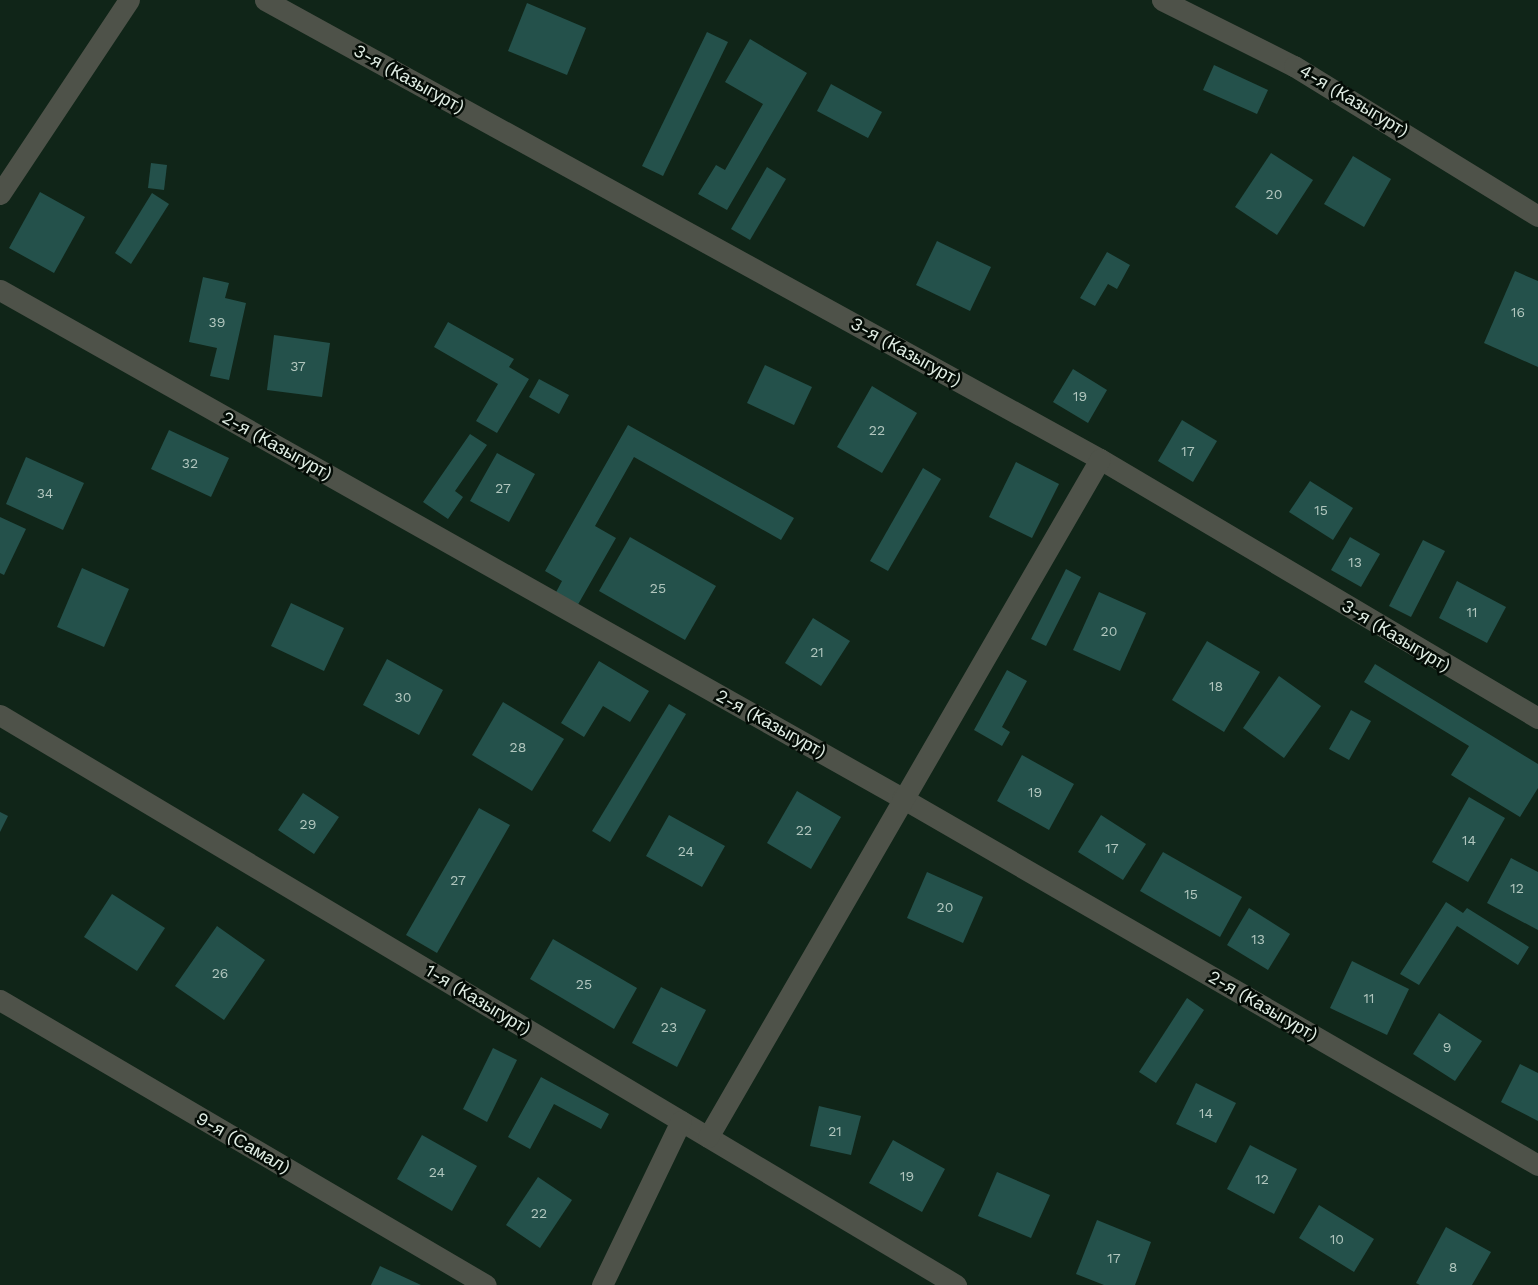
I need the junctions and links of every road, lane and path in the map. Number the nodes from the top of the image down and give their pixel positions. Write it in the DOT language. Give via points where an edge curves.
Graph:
graph roads {
  1 [pos="129,0"];
  2 [pos="265,0"];
  3 [pos="1162,0"];
  4 [pos="0,194"];
  5 [pos="1538,216"];
  6 [pos="0,289"];
  7 [pos="1100,459"];
  8 [pos="0,715"];
  9 [pos="1538,719"];
  10 [pos="902,798"];
  11 [pos="0,1000"];
  12 [pos="681,1121"];
  13 [pos="708,1137"];
  14 [pos="1538,1165"];
  15 [pos="486,1285"];
  16 [pos="602,1285"];
  17 [pos="956,1285"];
  1 -- 4 [label="street"];
  2 -- 7 [label="street, 3-я (Казыгурт)"];
  3 -- 5 [label="street, 4-я (Казыгурт)" via="1294,66"];
  6 -- 10 [label="street, 2-я (Казыгурт)"];
  7 -- 9 [label="street, 3-я (Казыгурт)"];
  7 -- 10 [label="street"];
  8 -- 12 [label="street, 1-я (Казыгурт)"];
  10 -- 13 [label="street"];
  10 -- 14 [label="street, 2-я (Казыгурт)"];
  11 -- 15 [label="street, 9-я (Самал)"];
  12 -- 13 [label="street, 1-я (Казыгурт)"];
  12 -- 16 [label="street"];
  13 -- 17 [label="street, 1-я (Казыгурт)"];
}
